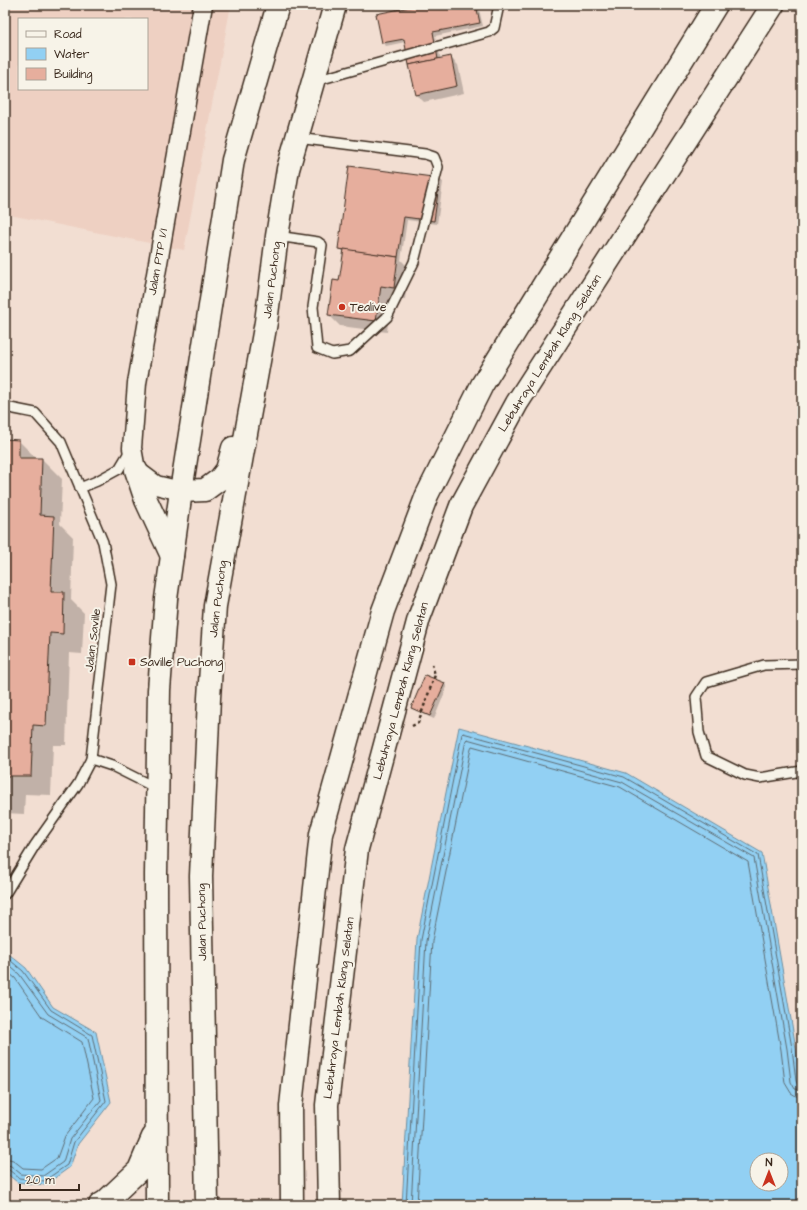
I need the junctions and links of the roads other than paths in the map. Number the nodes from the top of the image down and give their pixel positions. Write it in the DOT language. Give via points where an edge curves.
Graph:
graph roads {
  1 [pos="202,5"];
  2 [pos="278,5"];
  3 [pos="335,5"];
  4 [pos="499,5"];
  5 [pos="716,5"];
  6 [pos="773,5"];
  7 [pos="314,81"];
  8 [pos="297,138"];
  9 [pos="277,236"];
  10 [pos="266,322"];
  11 [pos="5,407"];
  12 [pos="132,448"];
  13 [pos="136,470"];
  14 [pos="80,488"];
  15 [pos="181,491"];
  16 [pos="172,556"];
  17 [pos="802,664"];
  18 [pos="91,759"];
  19 [pos="802,771"];
  20 [pos="158,789"];
  21 [pos="5,894"];
  22 [pos="157,1127"];
  23 [pos="100,1205"];
  24 [pos="157,1205"];
  25 [pos="207,1205"];
  26 [pos="292,1205"];
  27 [pos="329,1205"];
  1 -- 12 [label="street, Jalan PTP 1/1" via="137,383"];
  2 -- 15 [label="main road" via="233,160"];
  3 -- 7 [label="main road, Jalan Puchong"];
  4 -- 7 [label="lane" via="494,28 489,32"];
  5 -- 26 [label="main road" via="482,385 427,495 382,611 321,834 291,1106"];
  6 -- 27 [label="main road, Lebuhraya Lembah Klang Selatan" via="517,403 461,506 419,618 356,857 327,1105"];
  7 -- 8 [label="main road, Jalan Puchong"];
  8 -- 9 [label="main road, Jalan Puchong" via="288,169"];
  8 -- 9 [label="lane" via="425,154 434,157 438,167 414,262 387,317 350,352 332,354 316,348 313,308 322,245 318,242"];
  9 -- 10 [label="main road, Jalan Puchong"];
  10 -- 15 [label="main road" via="243,392 236,440 227,470 220,480 205,490"];
  10 -- 25 [label="main road, Jalan Puchong" via="215,606 201,876"];
  11 -- 14 [label="lane, Jalan Saville" via="35,414 50,430 61,442"];
  12 -- 13 [label="street, Jalan PTP 1/1"];
  12 -- 14 [label="lane" via="118,469"];
  13 -- 15 [label="street" via="156,485"];
  13 -- 16 [label="main road" via="146,500"];
  14 -- 18 [label="lane, Jalan Saville" via="103,542 111,584"];
  15 -- 16 [label="main road"];
  16 -- 20 [label="main road" via="159,690"];
  17 -- 19 [label="lane" via="764,665 706,682 696,697 699,732 706,756 745,775 760,778"];
  18 -- 20 [label="lane" via="112,766"];
  18 -- 21 [label="lane, Jalan Saville" via="78,784 35,845"];
  20 -- 22 [label="main road"];
  22 -- 23 [label="main road" via="139,1170"];
  22 -- 24 [label="main road"];
}
